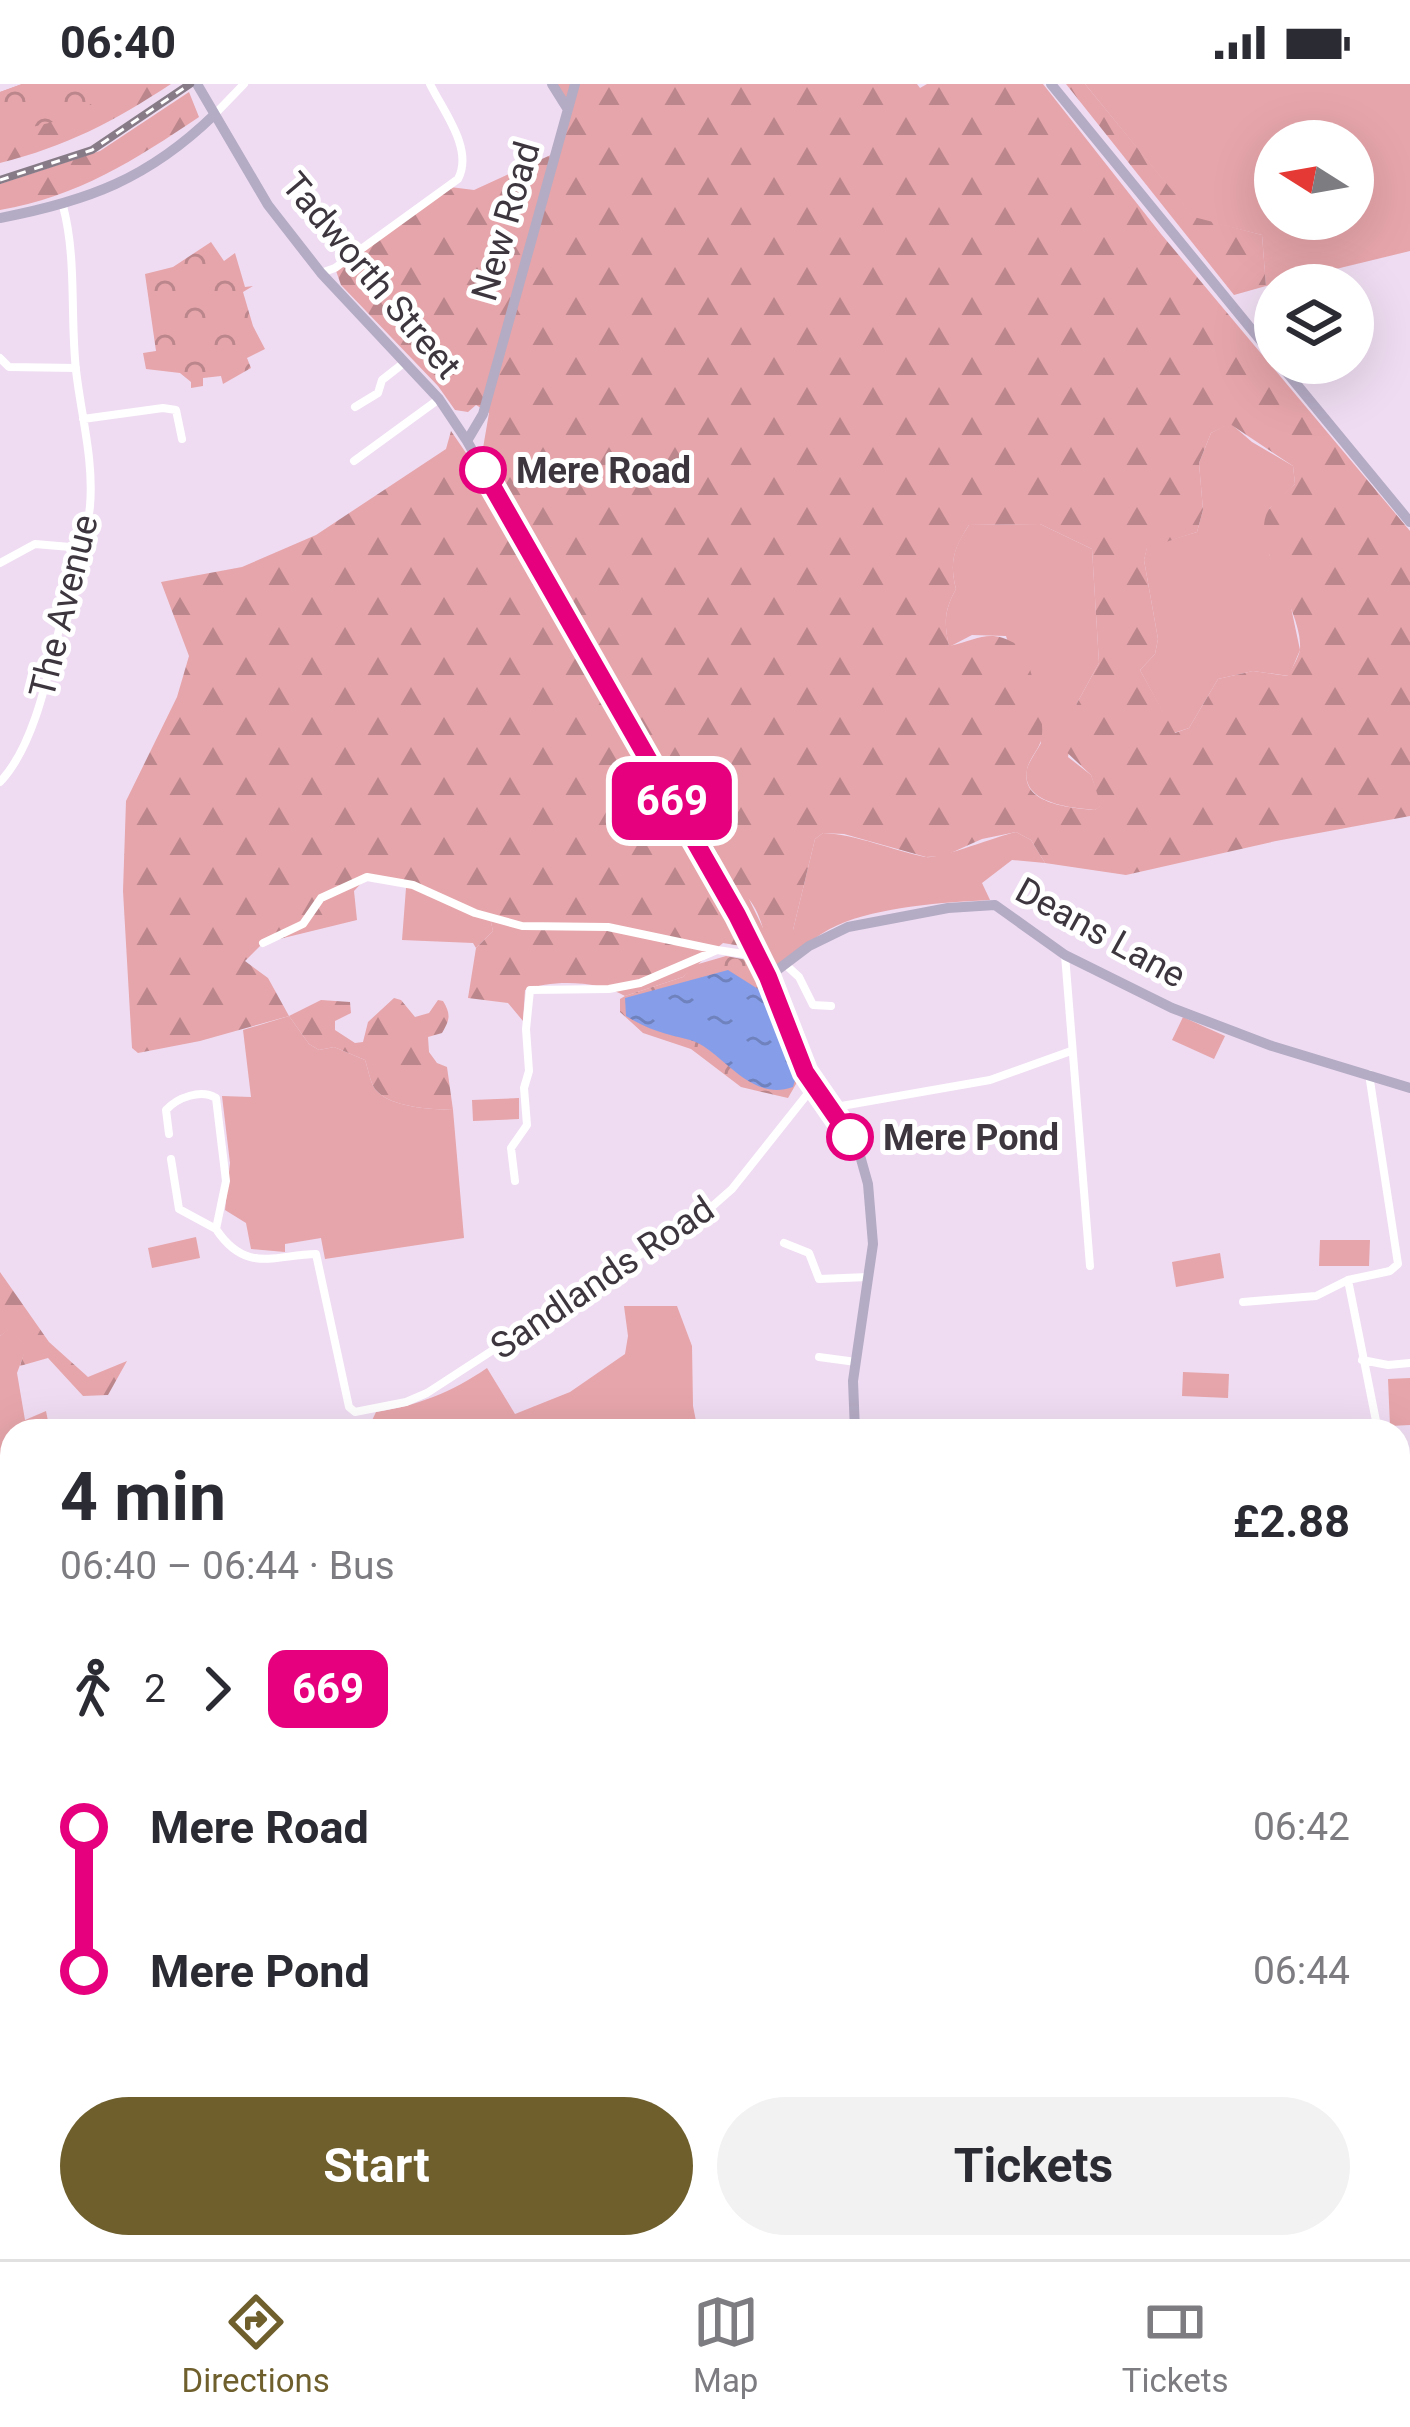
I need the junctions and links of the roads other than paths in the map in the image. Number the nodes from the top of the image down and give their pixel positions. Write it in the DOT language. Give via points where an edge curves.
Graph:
graph roads {
  1 [pos="197,84"];
  2 [pos="244,84"];
  3 [pos="430,84"];
  4 [pos="552,84"];
  5 [pos="575,84"];
  6 [pos="1052,84"];
  7 [pos="568,108"];
  8 [pos="214,115"];
  9 [pos="63,206"];
  10 [pos="0,218"];
  11 [pos="321,274"];
  12 [pos="1254,333"];
  13 [pos="0,358"];
  14 [pos="406,361"];
  15 [pos="76,368"];
  16 [pos="1296,384"];
  17 [pos="439,399"];
  18 [pos="355,407"];
  19 [pos="83,418"];
  20 [pos="182,439"];
  21 [pos="466,441"];
  22 [pos="354,461"];
  23 [pos="1410,521"];
  24 [pos="82,548"];
  25 [pos="0,563"];
  26 [pos="0,764"];
  27 [pos="10,769"];
  28 [pos="0,782"];
  29 [pos="263,944"];
  30 [pos="717,950"];
  31 [pos="1065,955"];
  32 [pos="758,956"];
  33 [pos="787,966"];
  34 [pos="768,977"];
  35 [pos="831,1006"];
  36 [pos="1071,1051"];
  37 [pos="1370,1072"];
  38 [pos="813,1087"];
  39 [pos="1410,1088"];
  40 [pos="829,1109"];
  41 [pos="169,1134"];
  42 [pos="171,1160"];
  43 [pos="515,1181"];
  44 [pos="216,1229"];
  45 [pos="784,1243"];
  46 [pos="1090,1266"];
  47 [pos="868,1277"];
  48 [pos="1348,1280"];
  49 [pos="1243,1302"];
  50 [pos="819,1357"];
  51 [pos="1362,1360"];
  52 [pos="856,1362"];
  53 [pos="1410,1363"];
  54 [pos="855,1419"];
  55 [pos="1375,1419"];
  1 -- 8 [label="main road, Tadworth Street"];
  2 -- 8 [label="street"];
  3 -- 11 [label="street" via="464,157 458,179"];
  4 -- 7 [label="main road"];
  5 -- 7 [label="main road, New Road"];
  6 -- 12 [label="main road"];
  7 -- 21 [label="main road, New Road" via="483,414"];
  8 -- 9 [label="main road" via="161,158"];
  8 -- 11 [label="main road, Tadworth Street"];
  9 -- 10 [label="main road"];
  9 -- 15 [label="street, The Avenue"];
  11 -- 14 [label="main road, Tadworth Street"];
  13 -- 15 [label="street" via="9,367"];
  14 -- 17 [label="main road, Tadworth Street"];
  14 -- 18 [label="street"];
  15 -- 19 [label="street, The Avenue"];
  16 -- 23 [label="main road"];
  17 -- 21 [label="main road, Tadworth Street"];
  17 -- 22 [label="street"];
  19 -- 20 [label="street" via="176,410"];
  19 -- 24 [label="street, The Avenue" via="91,501"];
  21 -- 32 [label="main road"];
  24 -- 25 [label="street" via="35,544"];
  24 -- 27 [label="street, The Avenue" via="36,713"];
  26 -- 27 [label="street"];
  27 -- 28 [label="street, The Avenue"];
  29 -- 30 [label="street" via="303,924 321,898 367,877 413,885 522,926 608,927"];
  30 -- 32 [label="street"];
  30 -- 43 [label="street" via="640,983 530,990 527,1125 511,1148"];
  31 -- 33 [label="main road, Deans Lane" via="1010,912 987,905 848,927"];
  31 -- 36 [label="street"];
  31 -- 37 [label="main road, Deans Lane" via="1190,1015"];
  32 -- 34 [label="main road"];
  33 -- 34 [label="main road, Deans Lane"];
  33 -- 35 [label="street" via="809,1001"];
  34 -- 38 [label="main road"];
  36 -- 40 [label="street" via="990,1080"];
  36 -- 46 [label="street"];
  37 -- 39 [label="main road, Deans Lane"];
  37 -- 48 [label="street" via="1397,1264"];
  38 -- 40 [label="main road"];
  38 -- 44 [label="street, Sandlands Road" via="707,1211 406,1402 351,1411 318,1256 256,1259"];
  40 -- 47 [label="main road" via="859,1152 868,1184"];
  41 -- 44 [label="street" via="169,1106 184,1097 216,1098 226,1181"];
  42 -- 44 [label="street" via="178,1208"];
  45 -- 47 [label="street" via="809,1253 819,1279"];
  47 -- 52 [label="main road"];
  48 -- 49 [label="street" via="1316,1296"];
  48 -- 51 [label="street"];
  50 -- 52 [label="street"];
  51 -- 53 [label="street"];
  51 -- 55 [label="street"];
  52 -- 54 [label="main road"];
}
